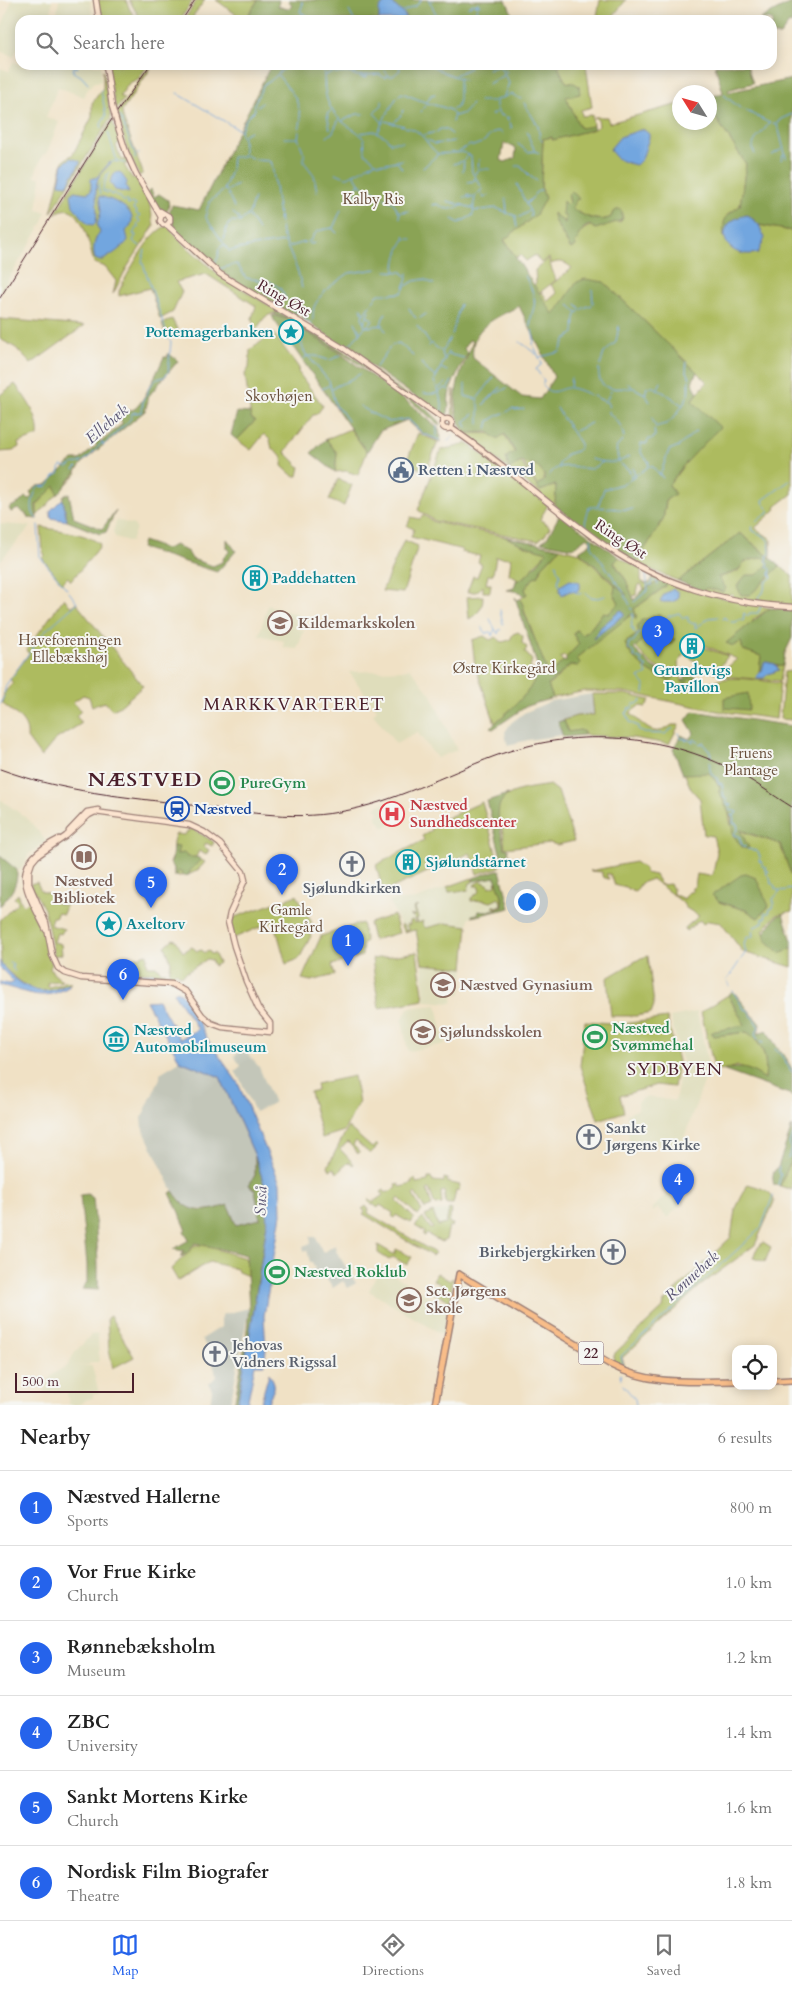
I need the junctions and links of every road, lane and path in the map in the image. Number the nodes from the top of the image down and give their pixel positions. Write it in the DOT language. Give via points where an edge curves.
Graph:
graph roads {
  1 [pos="96,0"];
  2 [pos="98,15"];
  3 [pos="107,70"];
  4 [pos="162,215"];
  5 [pos="168,224"];
  6 [pos="444,422"];
  7 [pos="451,426"];
  8 [pos="792,607"];
  9 [pos="108,814"];
  10 [pos="84,817"];
  11 [pos="51,845"];
  12 [pos="34,901"];
  13 [pos="48,935"];
  14 [pos="792,1380"];
  15 [pos="732,1381"];
  16 [pos="777,1381"];
  17 [pos="435,1405"];
  1 -- 2 [label="main road"];
  3 -- 4 [label="main road, bridge" via="112,106 126,152"];
  4 -- 5 [label="main road" via="169,216"];
  4 -- 5 [label="main road" via="160,222"];
  5 -- 6 [label="main road, Ring Øst" via="220,274 343,348"];
  6 -- 7 [label="main road" via="449,420"];
  6 -- 7 [label="main road" via="445,428"];
  7 -- 8 [label="main road, Ring Øst" via="595,538 643,568 705,593"];
  9 -- 10 [label="main road" via="92,813"];
  9 -- 10 [label="main road" via="89,812"];
  9 -- 13 [label="main road" via="189,825 220,844 244,872 245,877 229,916 233,942 258,1008 270,1023 270,1032 211,1023 186,992 172,984 81,978 65,973 58,968"];
  10 -- 11 [label="main road"];
  10 -- 11 [label="main road"];
  11 -- 12 [label="main road" via="30,866 29,884"];
  11 -- 12 [label="main road" via="36,853 25,872 26,888"];
  12 -- 13 [label="main road"];
  12 -- 13 [label="main road" via="44,916"];
  14 -- 16 [label="main road"];
  15 -- 17 [label="main road, 22" via="662,1381 630,1374 611,1366 459,1274"];
}
